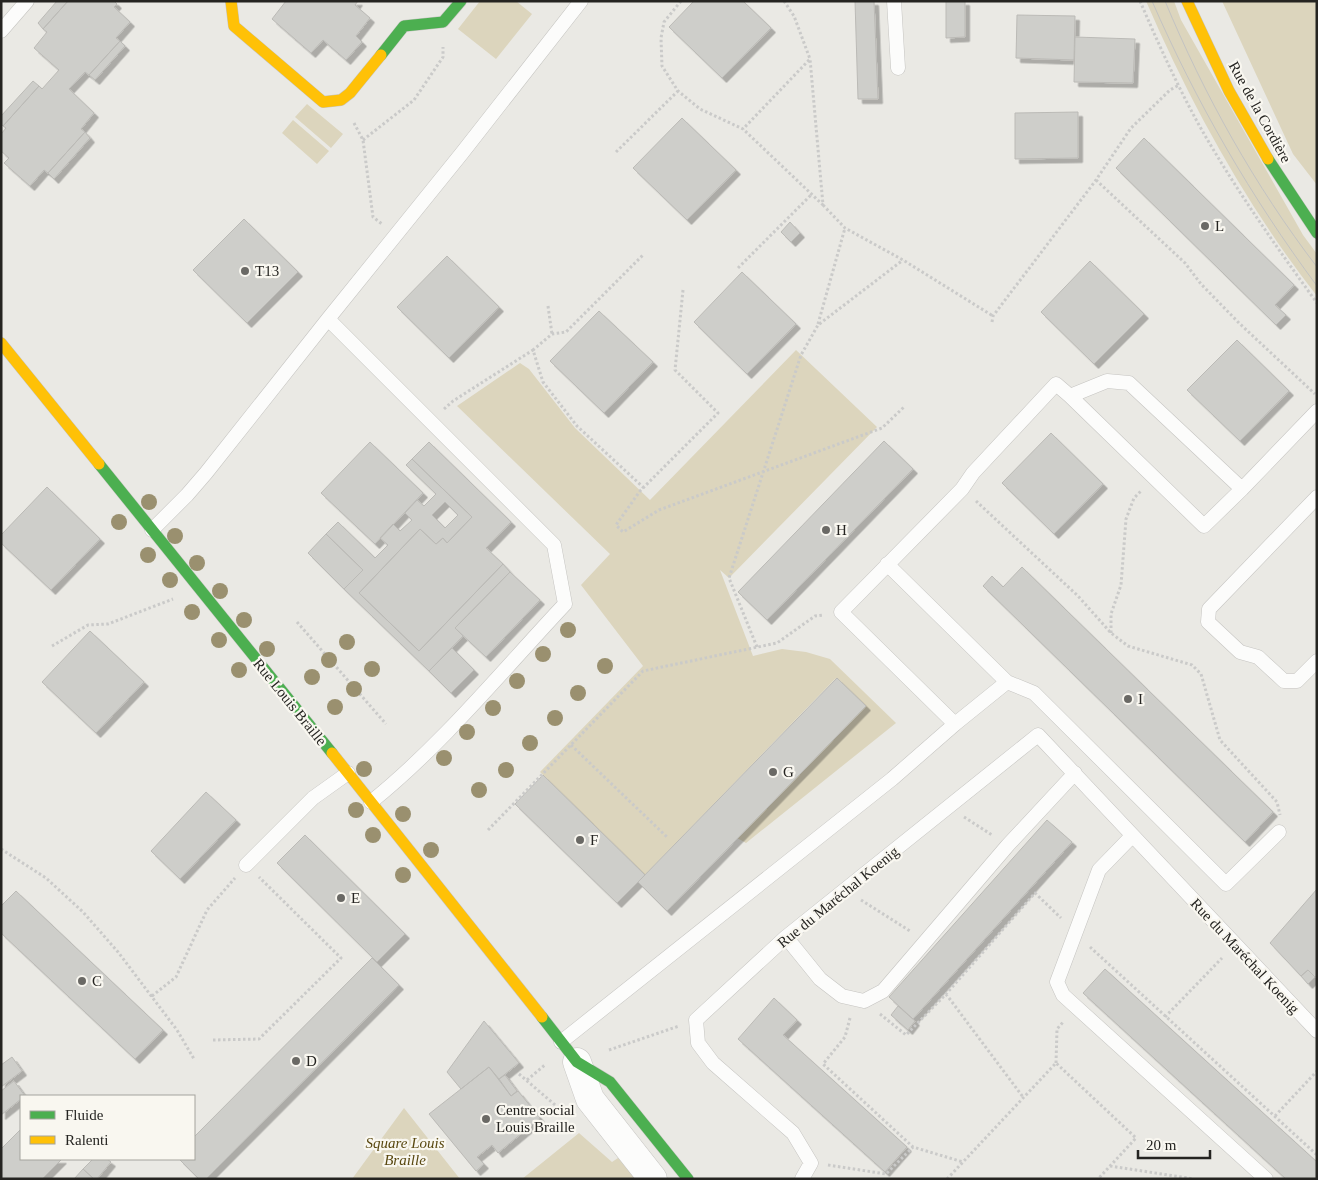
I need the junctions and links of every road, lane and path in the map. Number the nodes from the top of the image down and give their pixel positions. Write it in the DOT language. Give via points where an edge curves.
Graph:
graph roads {
  1 [pos="26,1"];
  2 [pos="231,1"];
  3 [pos="461,1"];
  4 [pos="581,1"];
  5 [pos="681,1"];
  6 [pos="784,1"];
  7 [pos="894,1"];
  8 [pos="1140,1"];
  9 [pos="1187,1"];
  10 [pos="443,22"];
  11 [pos="1,30"];
  12 [pos="810,59"];
  13 [pos="898,68"];
  14 [pos="1179,85"];
  15 [pos="678,91"];
  16 [pos="341,100"];
  17 [pos="743,129"];
  18 [pos="363,140"];
  19 [pos="616,152"];
  20 [pos="1096,180"];
  21 [pos="812,194"];
  22 [pos="823,205"];
  23 [pos="845,228"];
  24 [pos="1317,233"];
  25 [pos="395,236"];
  26 [pos="644,254"];
  27 [pos="903,260"];
  28 [pos="738,268"];
  29 [pos="682,290"];
  30 [pos="1317,303"];
  31 [pos="548,306"];
  32 [pos="993,316"];
  33 [pos="328,319"];
  34 [pos="992,322"];
  35 [pos="818,325"];
  36 [pos="552,334"];
  37 [pos="1,343"];
  38 [pos="533,350"];
  39 [pos="1070,396"];
  40 [pos="1317,396"];
  41 [pos="904,407"];
  42 [pos="1317,411"];
  43 [pos="432,422"];
  44 [pos="764,471"];
  45 [pos="1153,478"];
  46 [pos="644,488"];
  47 [pos="962,489"];
  48 [pos="1242,489"];
  49 [pos="1317,497"];
  50 [pos="152,530"];
  51 [pos="887,564"];
  52 [pos="203,594"];
  53 [pos="841,612"];
  54 [pos="297,622"];
  55 [pos="1111,633"];
  56 [pos="52,646"];
  57 [pos="758,647"];
  58 [pos="1317,661"];
  59 [pos="1007,682"];
  60 [pos="386,724"];
  61 [pos="955,724"];
  62 [pos="571,744"];
  63 [pos="348,773"];
  64 [pos="1075,773"];
  65 [pos="371,802"];
  66 [pos="948,808"];
  67 [pos="488,830"];
  68 [pos="1279,832"];
  69 [pos="1132,836"];
  70 [pos="668,838"];
  71 [pos="1008,845"];
  72 [pos="1,850"];
  73 [pos="246,866"];
  74 [pos="846,890"];
  75 [pos="786,937"];
  76 [pos="926,941"];
  77 [pos="1234,945"];
  78 [pos="946,994"];
  79 [pos="152,996"];
  80 [pos="854,999"];
  81 [pos="1078,1008"];
  82 [pos="1165,1016"];
  83 [pos="696,1020"];
  84 [pos="1317,1031"];
  85 [pos="213,1040"];
  86 [pos="569,1052"];
  87 [pos="194,1059"];
  88 [pos="547,1063"];
  89 [pos="1056,1063"];
  90 [pos="1317,1070"];
  91 [pos="519,1074"];
  92 [pos="527,1080"];
  93 [pos="1023,1097"];
  94 [pos="1275,1116"];
  95 [pos="576,1122"];
  96 [pos="913,1147"];
  97 [pos="963,1162"];
  98 [pos="811,1163"];
  99 [pos="1110,1166"];
  100 [pos="653,1179"];
  101 [pos="688,1179"];
  102 [pos="802,1179"];
  103 [pos="948,1179"];
  104 [pos="1098,1179"];
  105 [pos="1194,1179"];
  106 [pos="1266,1179"];
  1 -- 11 [label="lane"];
  2 -- 16 [label="street" via="234,26 322,102"];
  3 -- 10 [label="street"];
  4 -- 25 [label="lane"];
  5 -- 15 [label="path" via="664,22 661,38 662,66"];
  6 -- 12 [label="path" via="794,16"];
  7 -- 13 [label="lane"];
  8 -- 14 [label="path"];
  9 -- 24 [label="street, Rue de la Cordière" via="1252,132"];
  10 -- 16 [label="street" via="404,26"];
  10 -- 18 [label="path" via="443,57 414,100"];
  12 -- 17 [label="path"];
  12 -- 22 [label="path"];
  14 -- 20 [label="path" via="1130,128"];
  14 -- 30 [label="path" via="1251,210"];
  15 -- 17 [label="path" via="700,109"];
  15 -- 19 [label="path"];
  16 -- 18 [label="path"];
  17 -- 21 [label="path"];
  18 -- 25 [label="path" via="373,217"];
  20 -- 32 [label="path"];
  20 -- 40 [label="path" via="1185,263 1239,323"];
  21 -- 22 [label="path"];
  21 -- 28 [label="path"];
  22 -- 23 [label="path"];
  23 -- 27 [label="path"];
  23 -- 35 [label="path"];
  25 -- 33 [label="lane"];
  26 -- 36 [label="path" via="566,332"];
  27 -- 32 [label="path"];
  27 -- 35 [label="path"];
  29 -- 46 [label="path" via="675,370 718,413"];
  31 -- 36 [label="path"];
  32 -- 34 [label="path"];
  33 -- 43 [label="lane"];
  33 -- 50 [label="lane" via="195,487"];
  35 -- 44 [label="path" via="801,355"];
  36 -- 38 [label="path"];
  37 -- 50 [label="street, Rue Louis Braille"];
  38 -- 43 [label="path" via="453,401"];
  38 -- 46 [label="path" via="542,382 572,418"];
  39 -- 45 [label="lane"];
  39 -- 47 [label="lane" via="1056,384"];
  39 -- 48 [label="lane" via="1107,381 1130,382"];
  41 -- 44 [label="path" via="882,428"];
  42 -- 48 [label="lane"];
  43 -- 65 [label="lane" via="554,545 565,604 458,719"];
  44 -- 46 [label="path" via="659,510 622,532 616,525"];
  44 -- 57 [label="path" via="729,578"];
  45 -- 48 [label="lane" via="1204,526"];
  45 -- 55 [label="path" via="1134,498 1126,519 1121,585 1111,614"];
  47 -- 51 [label="lane"];
  47 -- 55 [label="path" via="1078,596"];
  49 -- 58 [label="lane" via="1209,609 1208,622 1240,652 1258,657 1284,681 1297,681"];
  50 -- 52 [label="street, Rue Louis Braille"];
  51 -- 53 [label="lane"];
  51 -- 59 [label="lane"];
  52 -- 56 [label="path" via="182,610 173,598 108,624 88,625"];
  52 -- 63 [label="street, Rue Louis Braille"];
  53 -- 57 [label="path" via="815,616 777,643"];
  53 -- 61 [label="lane"];
  54 -- 60 [label="path"];
  55 -- 68 [label="path" via="1128,646 1192,665 1201,674 1220,740 1277,802 1281,819"];
  57 -- 62 [label="path" via="643,672"];
  59 -- 61 [label="lane"];
  59 -- 68 [label="lane" via="1034,693 1226,884"];
  61 -- 86 [label="lane"];
  62 -- 67 [label="path"];
  62 -- 70 [label="path"];
  63 -- 65 [label="street, Rue Louis Braille"];
  63 -- 73 [label="lane" via="313,798"];
  64 -- 66 [label="lane, Rue du Maréchal Koenig" via="1038,735"];
  64 -- 69 [label="lane, Rue du Maréchal Koenig"];
  64 -- 71 [label="lane"];
  65 -- 86 [label="street, Rue Louis Braille"];
  66 -- 71 [label="path"];
  66 -- 74 [label="lane, Rue du Maréchal Koenig"];
  69 -- 77 [label="lane, Rue du Maréchal Koenig"];
  69 -- 81 [label="lane" via="1099,870 1057,982 1063,995"];
  71 -- 76 [label="lane"];
  72 -- 79 [label="path" via="46,878 84,912"];
  73 -- 79 [label="path" via="207,910 176,977"];
  73 -- 85 [label="path" via="341,958 259,1039"];
  74 -- 75 [label="lane, Rue du Maréchal Koenig"];
  74 -- 76 [label="path"];
  75 -- 80 [label="lane" via="820,979 842,996"];
  75 -- 83 [label="lane, Rue du Maréchal Koenig"];
  76 -- 80 [label="lane" via="883,991 864,1001"];
  77 -- 82 [label="path"];
  77 -- 84 [label="lane, Rue du Maréchal Koenig"];
  78 -- 93 [label="path"];
  79 -- 87 [label="path"];
  80 -- 96 [label="path" via="845,1037 823,1064"];
  81 -- 89 [label="path" via="1057,1029"];
  81 -- 106 [label="lane"];
  83 -- 86 [label="path"];
  83 -- 98 [label="lane" via="698,1043 714,1063 793,1133"];
  86 -- 100 [label="street, Rue Louis Braille" via="590,1099"];
  86 -- 101 [label="street, Rue Louis Braille" via="610,1082"];
  88 -- 92 [label="path"];
  89 -- 93 [label="path"];
  89 -- 99 [label="path" via="1136,1138"];
  90 -- 94 [label="path"];
  91 -- 92 [label="path"];
  92 -- 95 [label="path"];
  93 -- 97 [label="path"];
  96 -- 97 [label="path"];
  96 -- 98 [label="path" via="886,1174"];
  97 -- 103 [label="path"];
  98 -- 102 [label="lane"];
  99 -- 104 [label="path"];
  99 -- 105 [label="path"];
}
